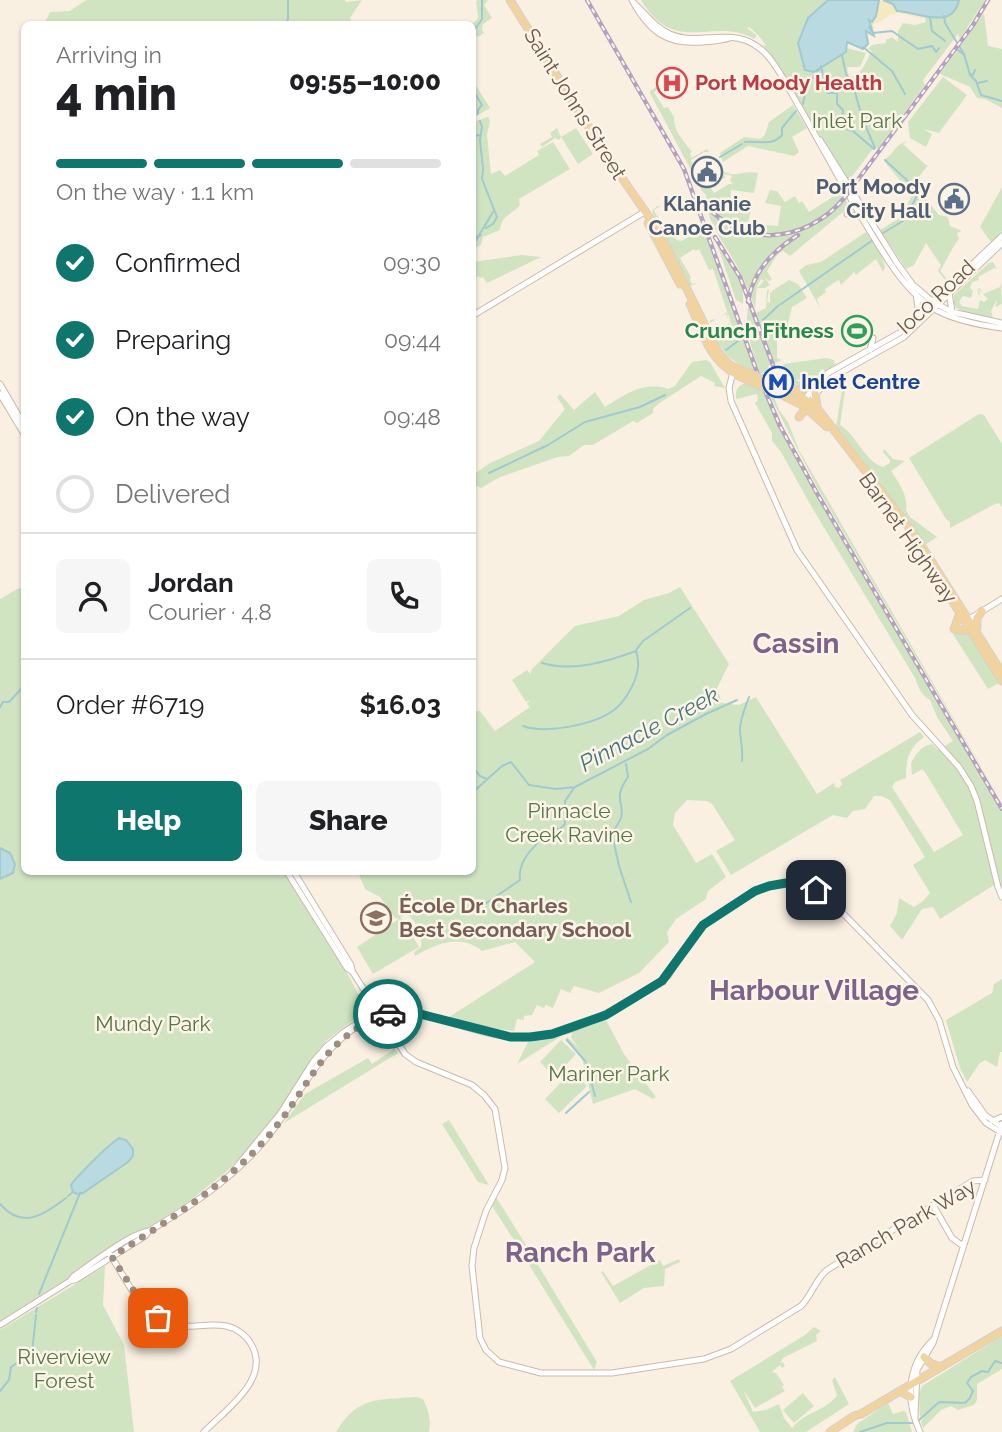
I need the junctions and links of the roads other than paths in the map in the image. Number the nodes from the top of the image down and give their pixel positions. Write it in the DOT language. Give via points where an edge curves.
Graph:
graph roads {
  1 [pos="510,0"];
  2 [pos="633,2"];
  3 [pos="812,129"];
  4 [pos="643,211"];
  5 [pos="847,214"];
  6 [pos="861,217"];
  7 [pos="1002,236"];
  8 [pos="1002,243"];
  9 [pos="946,292"];
  10 [pos="916,294"];
  11 [pos="924,295"];
  12 [pos="933,305"];
  13 [pos="952,312"];
  14 [pos="476,314"];
  15 [pos="919,315"];
  16 [pos="1002,326"];
  17 [pos="873,338"];
  18 [pos="870,350"];
  19 [pos="735,371"];
  20 [pos="816,383"];
  21 [pos="774,388"];
  22 [pos="1,390"];
  23 [pos="815,393"];
  24 [pos="794,396"];
  25 [pos="805,406"];
  26 [pos="824,416"];
  27 [pos="21,420"];
  28 [pos="21,428"];
  29 [pos="1002,599"];
  30 [pos="982,611"];
  31 [pos="962,612"];
  32 [pos="967,620"];
  33 [pos="974,632"];
  34 [pos="1002,673"];
  35 [pos="1002,681"];
  36 [pos="289,875"];
  37 [pos="296,875"];
  38 [pos="1002,897"];
  39 [pos="352,971"];
  40 [pos="370,1000"];
  41 [pos="392,1011"];
  42 [pos="379,1014"];
  43 [pos="362,1020"];
  44 [pos="388,1028"];
  45 [pos="1002,1117"];
  46 [pos="991,1124"];
  47 [pos="1001,1129"];
  48 [pos="1002,1140"];
  49 [pos="995,1143"];
  50 [pos="233,1171"];
  51 [pos="985,1180"];
  52 [pos="933,1205"];
  53 [pos="963,1246"];
  54 [pos="110,1255"];
  55 [pos="0,1325"];
  56 [pos="1002,1329"];
  57 [pos="933,1340"];
  58 [pos="924,1357"];
  59 [pos="940,1367"];
  60 [pos="913,1383"];
  61 [pos="900,1391"];
  62 [pos="911,1397"];
  63 [pos="861,1414"];
  64 [pos="915,1417"];
  65 [pos="919,1430"];
  66 [pos="204,1432"];
  67 [pos="830,1432"];
  68 [pos="837,1432"];
  1 -- 4 [label="main road, Saint Johns Street"];
  2 -- 3 [label="main road" via="650,26 672,40 750,42 777,68"];
  3 -- 6 [label="main road"];
  3 -- 11 [label="main road" via="909,281"];
  4 -- 14 [label="main road"];
  4 -- 19 [label="main road, Saint Johns Street" via="670,252 718,352"];
  5 -- 6 [label="main road"];
  6 -- 10 [label="main road"];
  7 -- 9 [label="main road, Ioco Road"];
  8 -- 9 [label="main road, Ioco Road"];
  9 -- 11 [label="main road"];
  9 -- 12 [label="main road, Ioco Road"];
  9 -- 13 [label="main road"];
  10 -- 12 [label="main road"];
  10 -- 15 [label="main road"];
  11 -- 12 [label="main road"];
  12 -- 13 [label="main road"];
  12 -- 15 [label="main road, Ioco Road"];
  12 -- 16 [label="main road" via="960,320"];
  12 -- 23 [label="main road, Ioco Road" via="901,339 833,377"];
  13 -- 16 [label="main road"];
  15 -- 18 [label="main road, Ioco Road"];
  17 -- 18 [label="main road"];
  18 -- 20 [label="main road, Ioco Road"];
  19 -- 21 [label="main road, bridge"];
  19 -- 38 [label="main road" via="734,405 797,550 912,715 971,786"];
  20 -- 24 [label="main road"];
  20 -- 25 [label="main road, Ioco Road"];
  21 -- 24 [label="main road"];
  21 -- 25 [label="main road"];
  22 -- 27 [label="main road"];
  22 -- 28 [label="main road"];
  23 -- 25 [label="main road"];
  24 -- 25 [label="main road"];
  24 -- 25 [label="main road"];
  25 -- 26 [label="main road, Barnet Highway"];
  25 -- 26 [label="main road"];
  25 -- 31 [label="main road, Barnet Highway" via="828,428 905,528"];
  26 -- 31 [label="main road, Barnet Highway" via="906,522"];
  29 -- 30 [label="main road"];
  30 -- 31 [label="main road"];
  30 -- 32 [label="main road"];
  30 -- 33 [label="main road"];
  31 -- 32 [label="main road, Barnet Highway"];
  31 -- 33 [label="main road" via="954,629"];
  32 -- 33 [label="main road, Barnet Highway"];
  33 -- 34 [label="main road, Barnet Highway"];
  33 -- 35 [label="main road, Barnet Highway"];
  36 -- 39 [label="main road"];
  37 -- 39 [label="main road"];
  39 -- 40 [label="main road"];
  40 -- 41 [label="main road"];
  40 -- 42 [label="main road"];
  40 -- 43 [label="main road"];
  41 -- 42 [label="main road"];
  41 -- 44 [label="main road"];
  41 -- 46 [label="main road" via="402,1009 516,1038 542,1036 589,1021 666,978 696,933 713,917 759,889 793,883 829,898 928,1000 956,1074 975,1111"];
  42 -- 43 [label="main road"];
  42 -- 44 [label="main road"];
  42 -- 50 [label="main road" via="330,1049 274,1129"];
  43 -- 50 [label="main road" via="321,1052"];
  44 -- 52 [label="main road, Ranch Park Way" via="408,1057 472,1085 495,1110 505,1168 486,1211 472,1266 480,1338 499,1362 544,1374 612,1373 715,1356 801,1306 827,1270"];
  45 -- 46 [label="main road"];
  46 -- 47 [label="main road"];
  46 -- 49 [label="main road"];
  47 -- 49 [label="main road"];
  48 -- 49 [label="main road"];
  49 -- 51 [label="main road"];
  50 -- 54 [label="main road" via="205,1195"];
  51 -- 52 [label="main road, Ranch Park Way" via="976,1180"];
  51 -- 53 [label="main road"];
  52 -- 53 [label="main road" via="952,1238"];
  53 -- 57 [label="main road"];
  54 -- 55 [label="main road"];
  54 -- 66 [label="main road" via="143,1305 158,1318 181,1327 227,1326 252,1345 257,1363 252,1381"];
  56 -- 59 [label="main road"];
  57 -- 58 [label="main road"];
  57 -- 60 [label="main road" via="914,1365"];
  58 -- 59 [label="main road"];
  58 -- 60 [label="main road"];
  59 -- 60 [label="main road"];
  60 -- 61 [label="main road"];
  60 -- 62 [label="main road"];
  60 -- 64 [label="main road"];
  61 -- 62 [label="main road"];
  61 -- 63 [label="main road"];
  62 -- 64 [label="main road"];
  63 -- 67 [label="main road"];
  63 -- 68 [label="main road"];
  64 -- 65 [label="main road"];
}
